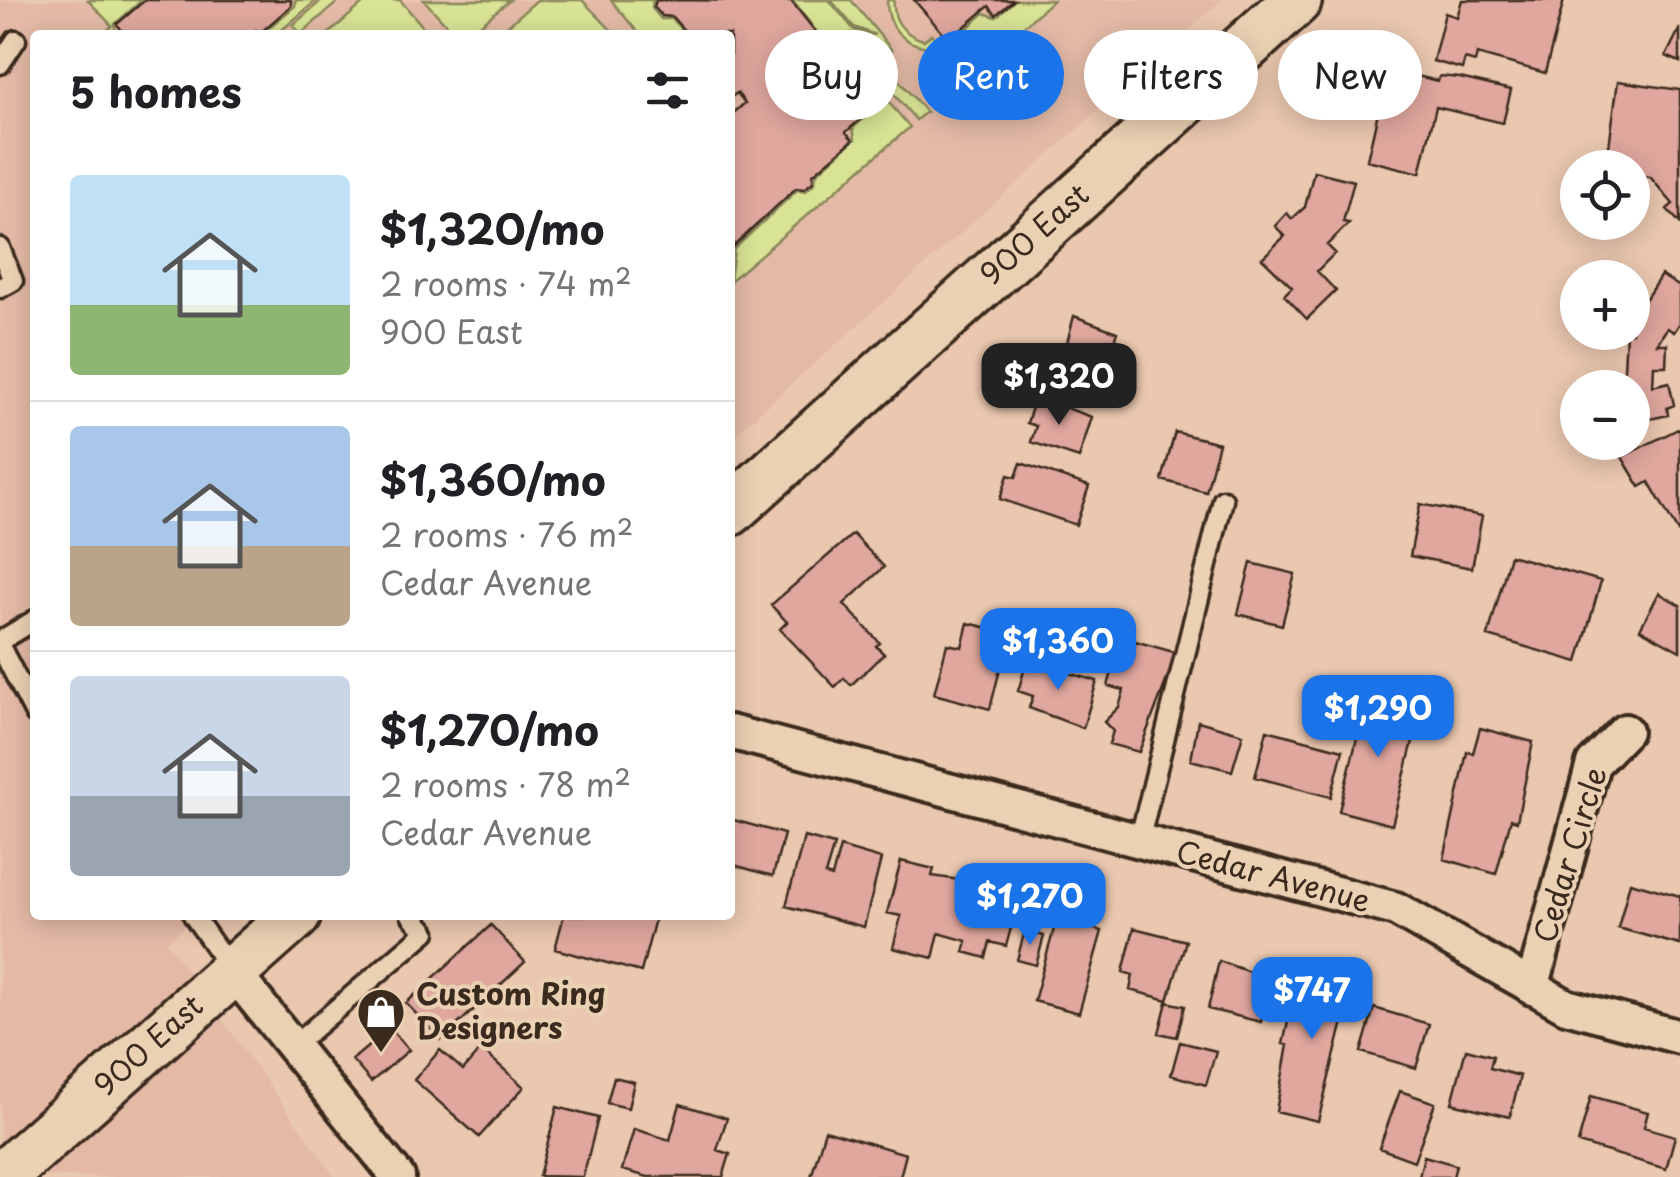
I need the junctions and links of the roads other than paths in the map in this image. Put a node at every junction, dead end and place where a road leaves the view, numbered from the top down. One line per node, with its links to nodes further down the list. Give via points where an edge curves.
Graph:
1 (1297, 0): 7 (main road, 900 East)
2 (16, 40): 3 (lane)
3 (0, 64)
4 (0, 248): 5 (lane, via 13,281)
5 (0, 288)
6 (1223, 500): 13 (lane)
7 (735, 506)
8 (30, 623): 9 (lane)
9 (0, 644): 10 (lane)
10 (30, 704)
11 (1625, 731): 18 (street, Cedar Circle, via 1594,764)
12 (735, 733): 13 (street, Cedar Avenue)
13 (1138, 842): 18 (street, Cedar Avenue, via 1396,909)
14 (197, 920): 17 (lane)
15 (290, 920): 17 (main road, 900 East)
16 (415, 920): 20 (lane, via 426,932)
17 (233, 972): 20 (street); 21 (main road, 900 East)
18 (1532, 988): 19 (street, Cedar Avenue, via 1566,1006)
19 (1680, 1037)
20 (291, 1048): 22 (street)
21 (2, 1177)
22 (398, 1177)

